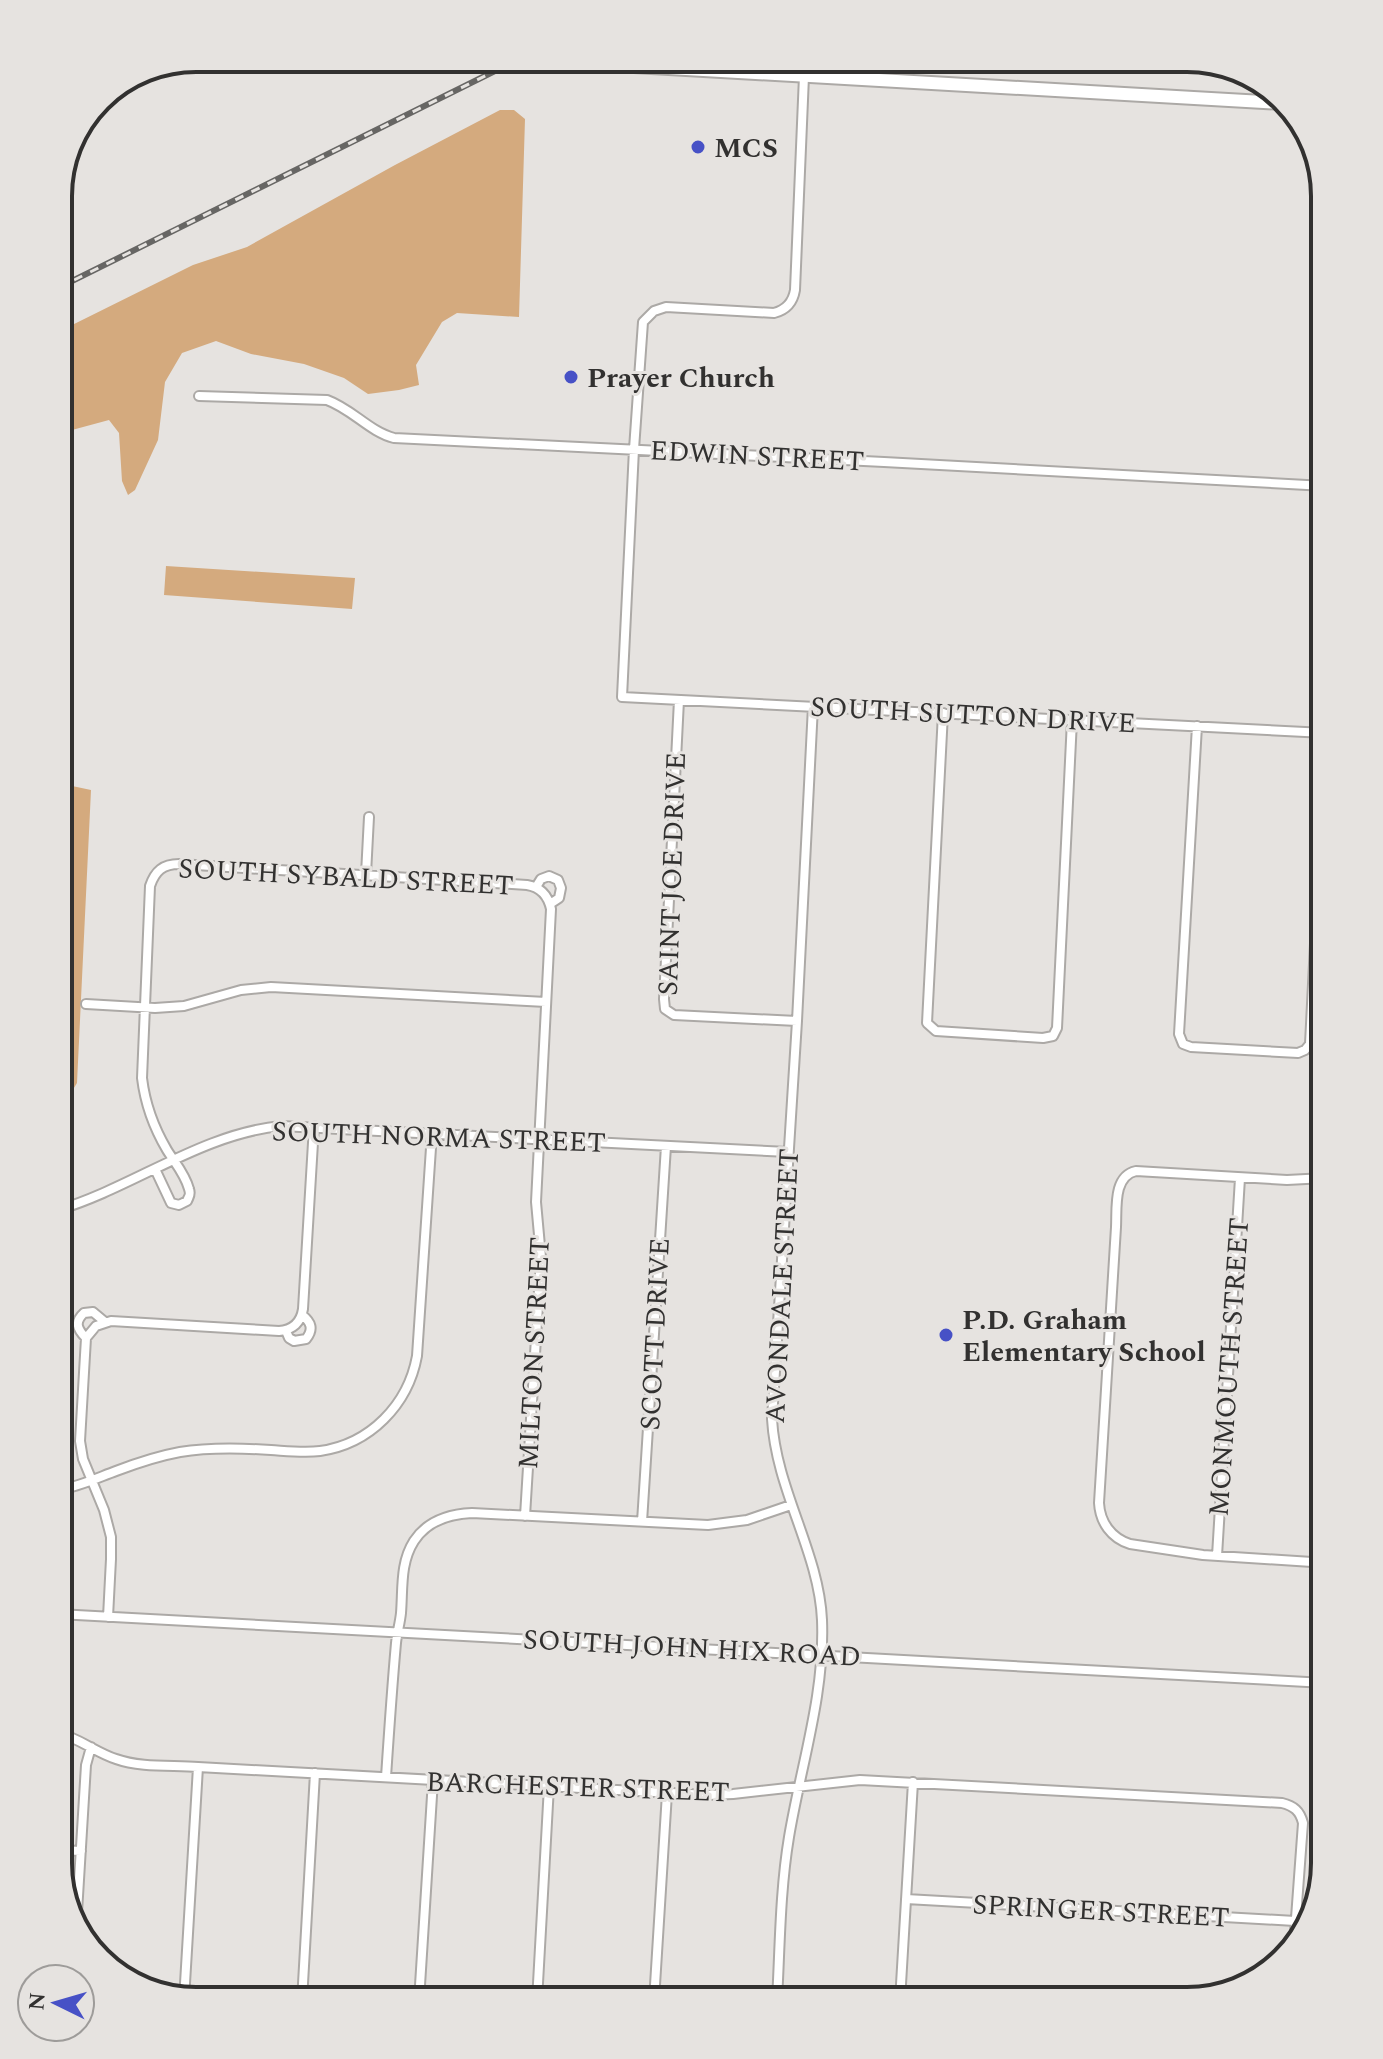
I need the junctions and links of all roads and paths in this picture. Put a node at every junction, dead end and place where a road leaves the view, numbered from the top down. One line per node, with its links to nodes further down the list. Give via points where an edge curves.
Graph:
1 (736, 72): 2 (main road)
2 (804, 76): 3 (main road); 5 (street, via 793,299 774,313 666,307 648,315 641,329)
3 (1268, 102)
4 (199, 396): 5 (street, EDWIN STREET, via 327,400 394,438)
5 (634, 449): 6 (street, EDWIN STREET); 7 (street, SOUTH SUTTON DRIVE, via 622,697)
6 (1311, 485)
7 (679, 700): 8 (street, SOUTH SUTTON DRIVE); 21 (street, SAINT JOE DRIVE, via 665,1009 674,1015)
8 (813, 706): 9 (street, SOUTH SUTTON DRIVE); 21 (street, AVONDALE STREET)
9 (943, 713): 10 (street, SOUTH SUTTON DRIVE); 10 (street, via 927,1023 933,1030 1035,1037 1053,1036 1057,1028)
10 (1072, 720): 11 (street, SOUTH SUTTON DRIVE)
11 (1197, 726): 12 (street, SOUTH SUTTON DRIVE); 22 (street, via 1181,1040 1187,1046 1298,1053)
12 (1311, 732)
13 (369, 817): 14 (street)
14 (366, 874): 16 (street, SOUTH SYBALD STREET); 20 (street, SOUTH SYBALD STREET, via 165,866 150,886)
15 (558, 880): 16 (street, SOUTH SYBALD STREET, via 541,879); 17 (street, MILTON STREET, via 559,898)
16 (540, 890): 17 (street)
17 (550, 904): 18 (street, MILTON STREET)
18 (546, 1002): 20 (street, via 271,987 184,1006); 25 (street, MILTON STREET)
19 (86, 1004): 20 (street)
20 (144, 1007): 28 (street, via 144,1093)
21 (797, 1021): 27 (street, AVONDALE STREET)
22 (1311, 1040)
23 (314, 1126): 24 (street, SOUTH NORMA STREET); 28 (street, SOUTH NORMA STREET, via 239,1133); 33 (street)
24 (432, 1133): 25 (street, SOUTH NORMA STREET); 37 (street, via 417,1356 406,1390 386,1418 361,1437 330,1449 192,1450)
25 (539, 1139): 26 (street, SOUTH NORMA STREET); 40 (street, MILTON STREET, via 536,1202 542,1246)
26 (666, 1146): 27 (street, SOUTH NORMA STREET); 41 (street, SCOTT DRIVE)
27 (788, 1152): 39 (street, AVONDALE STREET, via 772,1419)
28 (174, 1161): 29 (street, SOUTH NORMA STREET); 29 (street, via 189,1189 183,1204 169,1201)
29 (155, 1169): 32 (street, SOUTH NORMA STREET)
30 (1240, 1178): 31 (street); 42 (street, MONMOUTH STREET); 42 (street, via 1136,1171 1125,1176 1119,1189 1099,1503 1106,1526 1123,1542)
31 (1311, 1179)
32 (72, 1205)
33 (302, 1315): 35 (street); 35 (street, via 310,1322 306,1339 294,1341)
34 (105, 1322): 35 (street); 36 (street); 36 (street, via 93,1312 84,1313 77,1325)
35 (286, 1331)
36 (86, 1338): 37 (street, via 80,1441)
37 (91, 1481): 38 (street); 45 (street, via 111,1537)
38 (72, 1486)
39 (791, 1505): 41 (street, via 721,1524); 47 (street, AVONDALE STREET, via 818,1592)
40 (525, 1516): 41 (street); 46 (street, via 460,1513 438,1520 419,1535 403,1566)
41 (642, 1522)
42 (1217, 1556): 43 (street)
43 (1311, 1562)
44 (72, 1615): 45 (street, SOUTH JOHN HIX ROAD)
45 (108, 1617): 46 (street, SOUTH JOHN HIX ROAD)
46 (397, 1631): 47 (street, SOUTH JOHN HIX ROAD); 53 (street)
47 (822, 1655): 48 (street, SOUTH JOHN HIX ROAD); 57 (street, AVONDALE STREET)
48 (1311, 1682)
49 (72, 1737): 50 (street, BARCHESTER STREET)
50 (91, 1747): 51 (street, BARCHESTER STREET, via 130,1763); 60 (street)
51 (198, 1767): 52 (street, BARCHESTER STREET); 64 (street)
52 (315, 1773): 53 (street, BARCHESTER STREET); 65 (street)
53 (386, 1777): 54 (street, BARCHESTER STREET)
54 (433, 1780): 56 (street, BARCHESTER STREET); 66 (street)
55 (913, 1782): 57 (street, BARCHESTER STREET); 61 (street); 63 (street, BARCHESTER STREET, via 1282,1803 1299,1812 1303,1823)
56 (549, 1786): 58 (street, BARCHESTER STREET); 67 (street)
57 (800, 1786): 58 (street, BARCHESTER STREET, via 733,1794); 69 (street, AVONDALE STREET, via 784,1871)
58 (667, 1793): 68 (street)
59 (72, 1851): 60 (street)
60 (81, 1851): 62 (street)
61 (906, 1899): 63 (street, SPRINGER STREET); 70 (street)
62 (78, 1901)
63 (1295, 1921)
64 (185, 1987)
65 (303, 1987)
66 (420, 1987)
67 (538, 1987)
68 (655, 1987)
69 (778, 1987)
70 (901, 1987)

